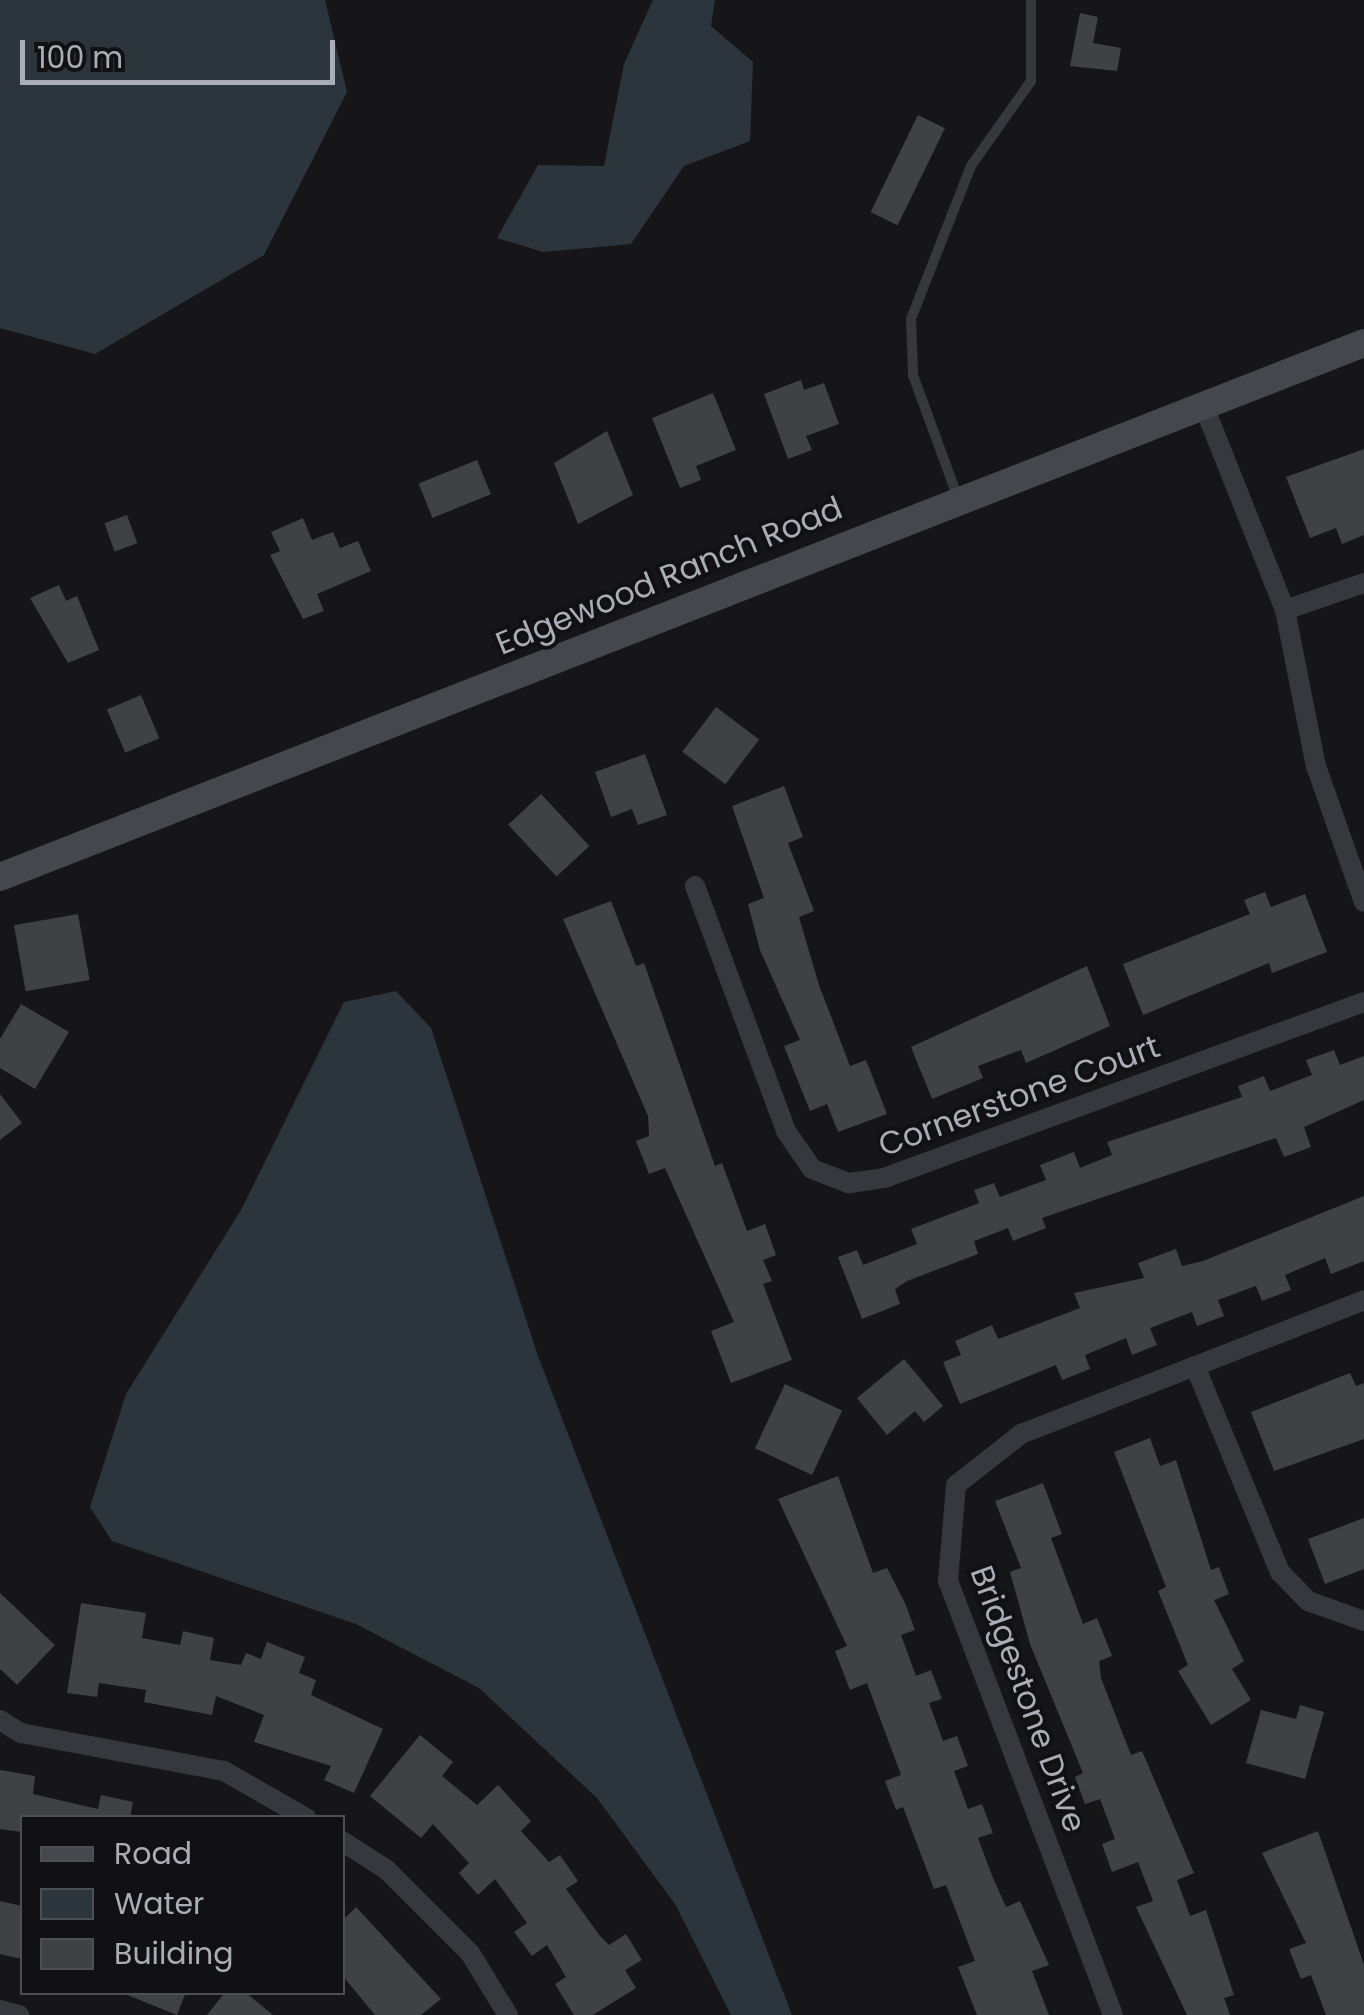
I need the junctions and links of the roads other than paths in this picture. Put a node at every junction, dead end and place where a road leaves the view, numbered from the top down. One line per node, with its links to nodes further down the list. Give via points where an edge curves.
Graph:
1 (1031, 0): 4 (lane, via 1031,81 970,166 911,319 913,375)
2 (1364, 342): 3 (street, Edgewood Ranch Road)
3 (1203, 404): 4 (street, Edgewood Ranch Road); 6 (street)
4 (959, 499): 7 (street, Edgewood Ranch Road)
5 (1364, 584): 6 (street)
6 (1285, 610): 9 (street, via 1316,766)
7 (0, 877)
8 (695, 886): 10 (street, Cornerstone Court, via 786,1131 812,1169 849,1183 884,1178)
9 (1364, 902)
10 (1364, 1002)
11 (1364, 1300): 12 (street, Bridgestone Drive)
12 (1195, 1366): 13 (street, via 1280,1572 1308,1602); 20 (street, Bridgestone Drive, via 986,1453 956,1484 945,1537 948,1581)
13 (1364, 1622)
14 (0, 1720): 15 (street, via 21,1733 224,1771)
15 (301, 1815)
16 (345, 1843): 19 (street, via 387,1870 470,1953)
17 (0, 2010): 18 (street)
18 (20, 2015)
19 (508, 2015)
20 (1113, 2015)

